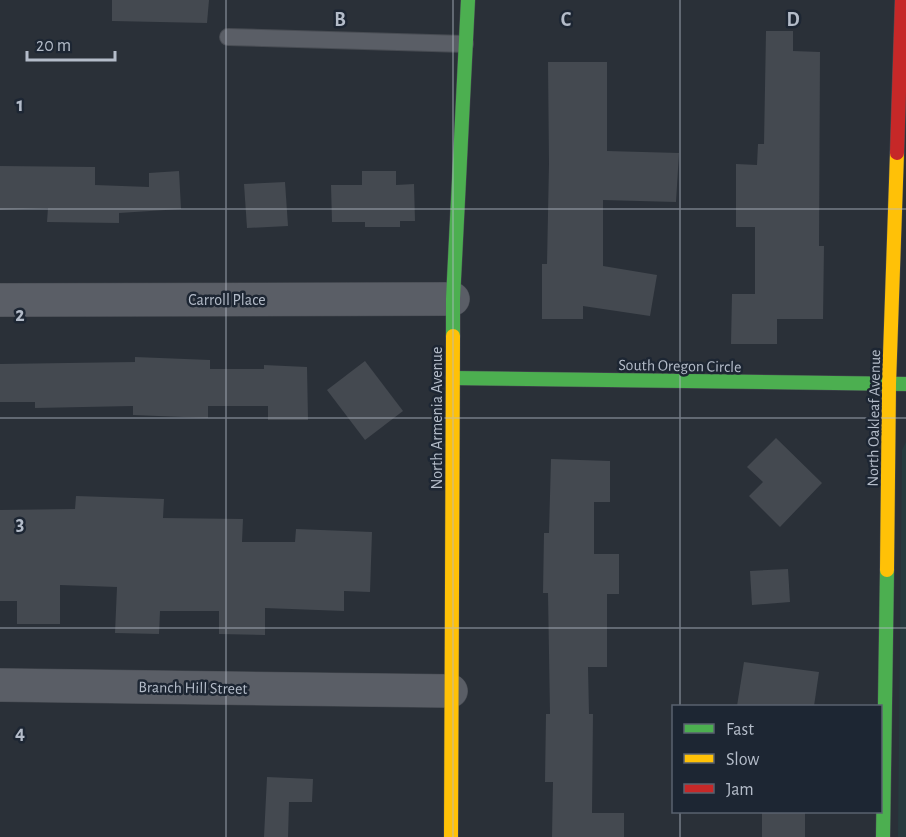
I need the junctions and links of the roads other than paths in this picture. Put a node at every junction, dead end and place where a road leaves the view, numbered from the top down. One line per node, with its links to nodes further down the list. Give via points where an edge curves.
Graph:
1 (468, 0): 4 (street, North Armenia Avenue)
2 (902, 0): 8 (street, North Oakleaf Avenue)
3 (228, 37): 4 (lane)
4 (465, 44): 5 (street, North Armenia Avenue)
5 (453, 299): 6 (street, Carroll Place); 7 (street, North Armenia Avenue)
6 (0, 300)
7 (453, 378): 8 (street, South Oregon Circle); 11 (street, North Armenia Avenue)
8 (889, 384): 9 (street, South Oregon Circle); 13 (street, North Oakleaf Avenue)
9 (906, 384)
10 (0, 685): 11 (street, Branch Hill Street)
11 (452, 691): 12 (street, North Armenia Avenue)
12 (451, 837)
13 (883, 837)

